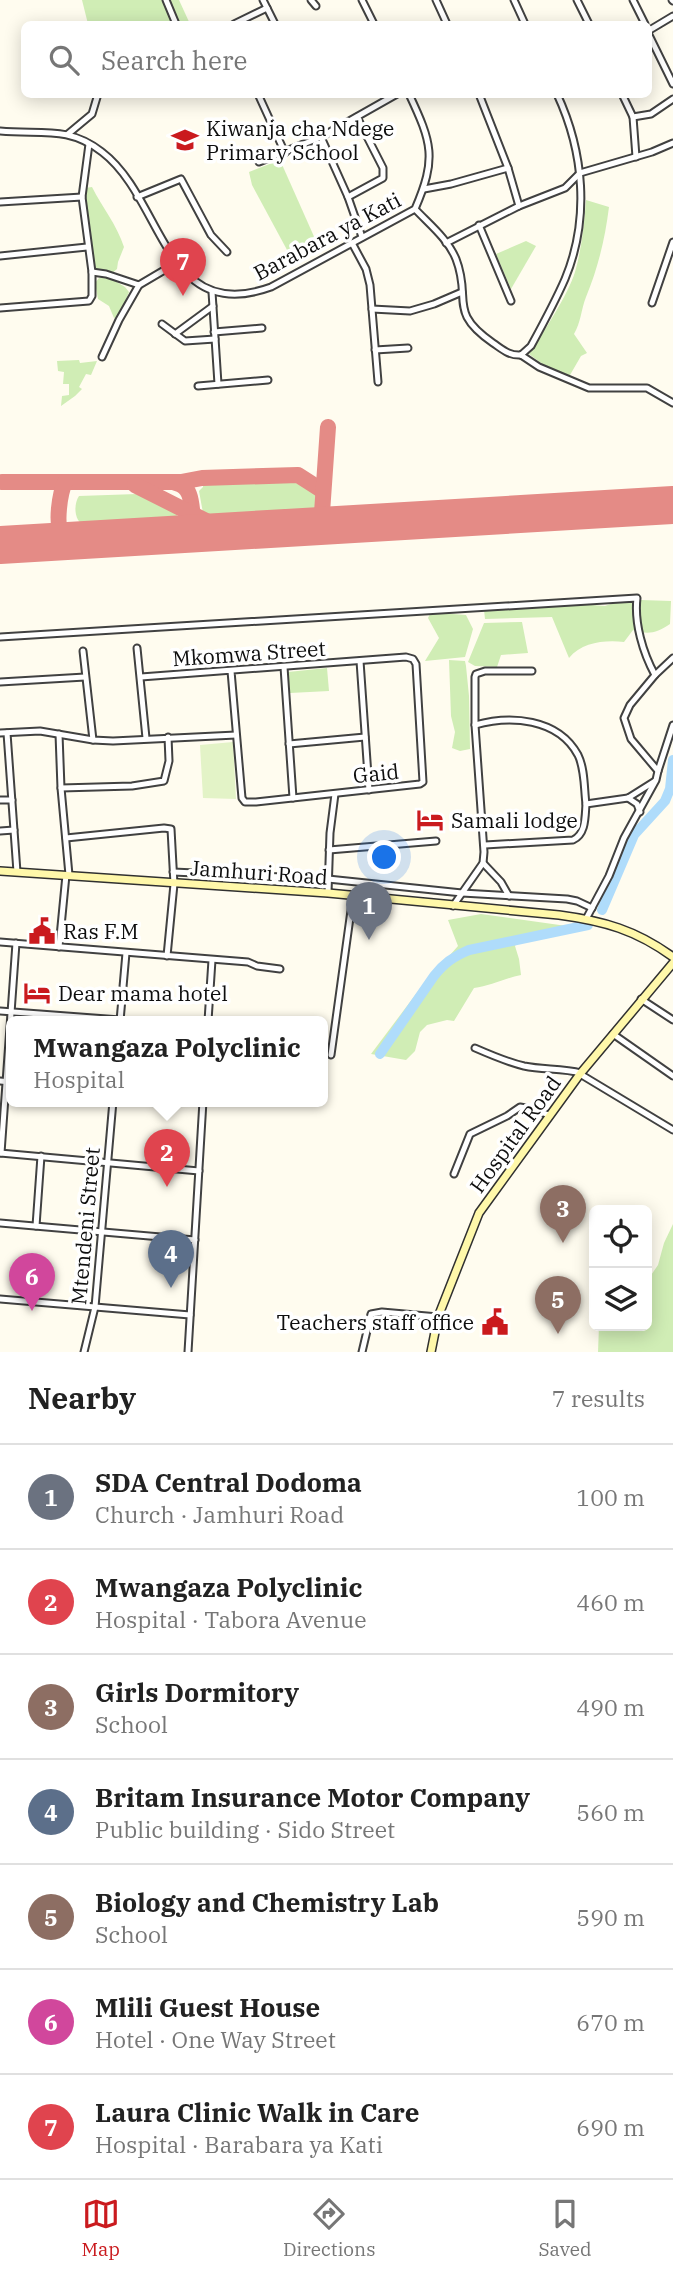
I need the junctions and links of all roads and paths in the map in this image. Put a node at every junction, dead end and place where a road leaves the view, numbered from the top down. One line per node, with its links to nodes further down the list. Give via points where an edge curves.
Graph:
1 (166, 0): 12 (street)
2 (263, 0): 10 (street)
3 (311, 0): 9 (street)
4 (362, 0): 15 (street)
5 (436, 0): 16 (street)
6 (514, 0): 17 (street)
7 (577, 0): 18 (street)
8 (633, 0): 19 (street)
9 (316, 6)
10 (267, 8): 13 (street); 14 (street)
11 (673, 16): 20 (street)
12 (175, 21)
13 (240, 21)
14 (274, 21)
15 (372, 21)
16 (446, 21)
17 (524, 21)
18 (588, 21)
19 (644, 21)
20 (652, 30)
21 (652, 38): 22 (street)
22 (673, 84)
23 (97, 98): 34 (street, via 92,114)
24 (260, 98): 38 (street)
25 (390, 98): 31 (street)
26 (411, 98): 43 (street, Barabara ya Kati, via 430,148)
27 (481, 98): 41 (street)
28 (559, 98): 42 (street, via 569,121)
29 (624, 98): 32 (street)
30 (673, 99): 32 (street, via 651,114)
31 (358, 117): 35 (street); 46 (street, via 384,174 381,181)
32 (634, 117): 39 (street)
33 (0, 131): 34 (street)
34 (68, 134): 37 (street)
35 (321, 137): 38 (street); 46 (street)
36 (673, 142): 39 (street)
37 (89, 144): 44 (street); 45 (street, via 122,172)
38 (285, 153): 40 (street)
39 (636, 157): 42 (street)
40 (259, 162)
41 (508, 168): 43 (street); 48 (street)
42 (580, 173): 48 (street, via 565,188); 74 (street, via 579,220 566,276 531,346)
43 (424, 189): 49 (street, Barabara ya Kati)
44 (82, 197): 47 (street); 55 (street)
45 (137, 197): 56 (street, via 181,179 211,235); 58 (street)
46 (348, 197): 51 (street)
47 (0, 202)
48 (519, 206): 50 (street)
49 (415, 208): 51 (street, Barabara ya Kati); 54 (street)
50 (479, 225): 54 (street); 63 (street)
51 (362, 237): 53 (street, Barabara ya Kati)
52 (673, 242): 64 (street)
53 (352, 243): 61 (street, Barabara ya Kati, via 271,287 231,296); 67 (street, via 366,269)
54 (446, 243): 62 (street, via 456,258)
55 (88, 247): 57 (street); 59 (street)
56 (227, 252)
57 (0, 256)
58 (177, 262): 60 (street); 61 (street)
59 (92, 272): 60 (street); 66 (street, via 89,301)
60 (139, 285): 75 (street)
61 (212, 292): 65 (street)
62 (462, 292): 67 (street, via 410,311); 74 (street, via 469,323 509,354)
63 (511, 301)
64 (652, 303)
65 (213, 306): 70 (street); 71 (street)
66 (0, 308)
67 (372, 309): 73 (street)
68 (162, 324): 70 (street)
69 (262, 328): 71 (street)
70 (175, 334): 71 (street, via 185,341)
71 (214, 335): 78 (street)
72 (408, 348): 73 (street)
73 (375, 350): 77 (street)
74 (521, 355): 80 (street, via 589,388 648,388)
75 (102, 357)
76 (268, 380): 78 (street)
77 (378, 382)
78 (218, 384): 79 (street)
79 (198, 386)
80 (673, 403)
81 (0, 637): 89 (street, via 637,598 640,635)
82 (137, 648): 91 (street)
83 (83, 651): 90 (street)
84 (673, 658): 89 (street)
85 (360, 661): 86 (street, Mkomwa Street); 99 (street); 105 (street, Mkomwa Street, via 413,659)
86 (284, 667): 87 (street, Mkomwa Street); 102 (street)
87 (231, 671): 91 (street, Mkomwa Street); 97 (street)
88 (532, 671): 93 (street, via 476,674)
89 (655, 675): 103 (street, via 624,718 631,739)
90 (85, 677): 92 (street); 101 (street)
91 (141, 677): 100 (street)
92 (0, 682)
93 (475, 725): 113 (street, via 516,719 545,726 559,735 579,756); 119 (street)
94 (673, 725): 103 (street)
95 (3, 733): 96 (street); 112 (street)
96 (59, 734): 101 (street); 106 (street)
97 (236, 735): 98 (street); 109 (street, Gaid, via 245,802)
98 (168, 737): 100 (street); 106 (street, via 164,781)
99 (365, 737): 102 (street); 107 (street)
100 (146, 738): 101 (street)
101 (93, 740)
102 (289, 744): 109 (street)
103 (658, 771): 104 (street)
104 (656, 780): 110 (street); 114 (street)
105 (420, 784): 107 (street, Gaid)
106 (61, 788): 117 (street)
107 (369, 790): 108 (street, Gaid)
108 (335, 794): 109 (street, Gaid); 120 (street)
109 (293, 798)
110 (628, 798): 113 (street); 114 (street)
111 (0, 800): 112 (street)
112 (12, 800): 115 (street)
113 (586, 804): 119 (street, via 578,837)
114 (639, 812): 133 (street)
115 (14, 830): 116 (street); 123 (street)
116 (0, 831)
117 (66, 838): 124 (street, via 171,829); 125 (street)
118 (436, 841): 120 (street)
119 (485, 845): 121 (street)
120 (329, 850): 126 (street)
121 (483, 863): 128 (street); 131 (street)
122 (0, 871): 123 (main road, Jamhuri Road)
123 (16, 872): 125 (main road, Jamhuri Road)
124 (173, 872): 126 (street); 127 (street)
125 (67, 875): 127 (main road, Jamhuri Road); 137 (street)
126 (328, 879): 128 (street); 129 (street)
127 (174, 884): 129 (main road, Jamhuri Road); 139 (street)
128 (462, 893): 131 (street); 132 (street)
129 (328, 894): 130 (main road, Jamhuri Road)
130 (353, 896): 132 (main road, Jamhuri Road); 154 (street)
131 (509, 896): 133 (street, via 577,901)
132 (453, 906): 134 (main road, Jamhuri Road)
133 (592, 908): 134 (street)
134 (586, 919): 140 (main road, Jamhuri Road, via 634,932)
135 (0, 942): 136 (street)
136 (16, 943): 137 (street); 146 (street)
137 (59, 947): 138 (street)
138 (126, 953): 139 (street); 149 (street)
139 (167, 956): 141 (street)
140 (673, 957)
141 (212, 960): 143 (street); 150 (street)
142 (673, 962): 144 (main road, Hospital Road)
143 (280, 969)
144 (641, 999): 151 (street); 152 (main road, Hospital Road)
145 (0, 1011): 146 (street)
146 (11, 1012): 147 (street); 148 (street)
147 (11, 1016)
148 (59, 1016)
149 (120, 1016)
150 (208, 1016)
151 (673, 1020)
152 (612, 1033): 155 (main road, Hospital Road); 156 (street)
153 (475, 1048): 155 (street, via 526,1067)
154 (331, 1055)
155 (581, 1073): 160 (main road, Hospital Road); 161 (street)
156 (673, 1076)
157 (6, 1081): 162 (street)
158 (112, 1107): 164 (street, Mtendeni Street)
159 (203, 1107): 165 (street)
160 (548, 1115): 166 (street, via 520,1107 470,1134); 174 (main road, Hospital Road, via 479,1213)
161 (673, 1130)
162 (0, 1153): 163 (street)
163 (41, 1157): 164 (street); 168 (street)
164 (107, 1163): 165 (street); 169 (street, Mtendeni Street)
165 (199, 1171): 170 (street)
166 (454, 1174)
167 (0, 1223): 168 (street)
168 (36, 1226): 169 (street)
169 (102, 1231): 170 (street); 172 (street, Mtendeni Street)
170 (195, 1240): 173 (street)
171 (0, 1299): 172 (street)
172 (95, 1307): 173 (street); 175 (street, Mtendeni Street)
173 (190, 1315): 176 (street)
174 (438, 1317): 177 (street, via 371,1314); 178 (main road, Hospital Road)
175 (84, 1352)
176 (188, 1352)
177 (362, 1352)
178 (431, 1352)

